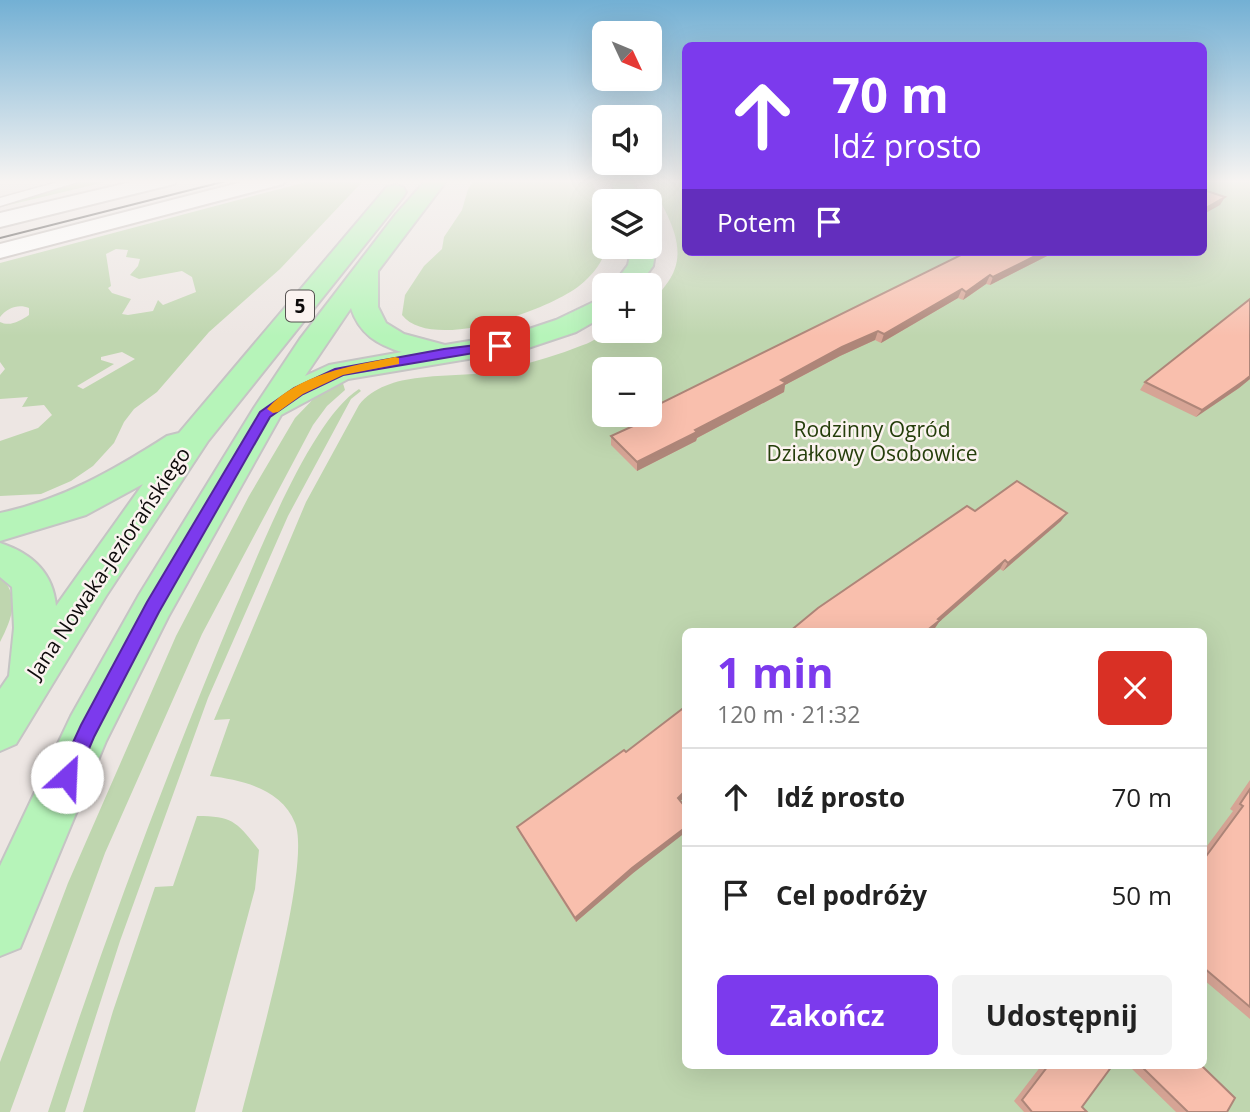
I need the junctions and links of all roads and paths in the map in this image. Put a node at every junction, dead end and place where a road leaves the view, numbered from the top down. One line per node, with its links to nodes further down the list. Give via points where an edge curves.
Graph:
1 (74, 232): 4 (street)
2 (363, 232): 9 (main road, 5)
3 (397, 232): 5 (main road, 5)
4 (0, 251)
5 (366, 272): 7 (main road, via 365,310 372,326 394,340); 8 (main road, 5, via 310,345)
6 (592, 311): 7 (main road, via 566,326 522,341)
7 (444, 352): 8 (main road, via 340,372 299,391)
8 (265, 415): 14 (main road, 5, via 153,607 88,731)
9 (196, 433): 10 (main road, via 68,510); 12 (main road, Jana Nowaka-Jeziorańskiego / 5)
10 (0, 527)
11 (0, 558): 12 (main road, via 31,583 36,617)
12 (29, 681): 13 (main road, Jana Nowaka-Jeziorańskiego / 5)
13 (0, 729)
14 (0, 928)

